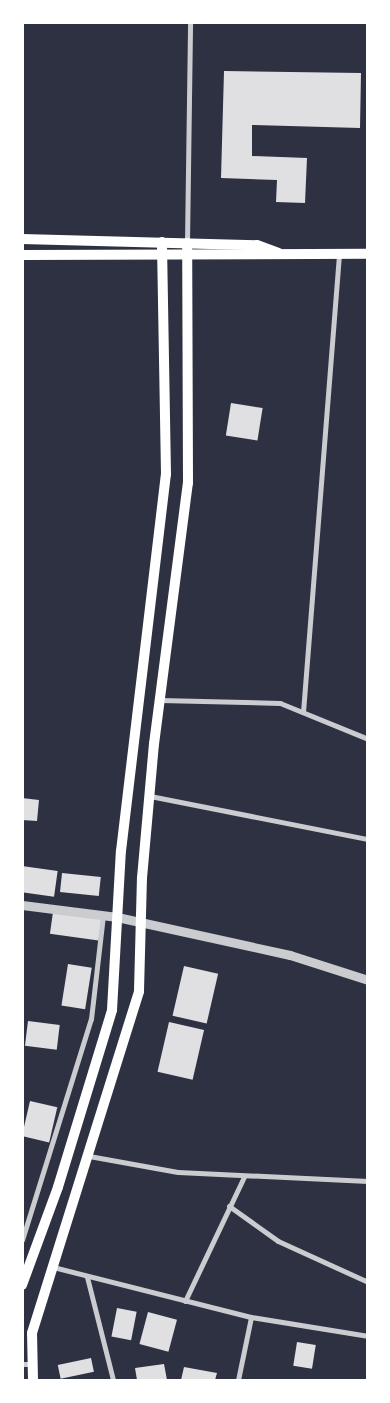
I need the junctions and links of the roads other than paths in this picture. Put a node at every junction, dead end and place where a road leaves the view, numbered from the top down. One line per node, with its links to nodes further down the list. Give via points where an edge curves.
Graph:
1 (190, 22): 4 (street)
2 (22, 239): 3 (main road)
3 (162, 242): 4 (main road); 9 (main road)
4 (187, 243): 5 (main road, via 257,244); 10 (main road)
5 (278, 253): 6 (main road); 10 (main road, via 257,258)
6 (339, 254): 7 (main road); 12 (street)
7 (368, 254)
8 (22, 255): 9 (main road)
9 (162, 258): 10 (main road); 18 (main road, via 165,483)
10 (186, 258): 11 (main road, via 188,483)
11 (159, 700): 12 (street, via 280,703); 14 (main road)
12 (303, 712): 13 (street)
13 (368, 739)
14 (150, 796): 15 (street); 19 (main road)
15 (368, 839)
16 (22, 905): 17 (street)
17 (103, 914): 18 (street); 25 (street, via 91,1019)
18 (117, 917): 19 (street); 29 (main road, via 115,983 106,1035)
19 (143, 923): 20 (street, via 290,955); 21 (main road, via 134,1015)
20 (368, 980)
21 (89, 1156): 22 (street, via 178,1172); 26 (main road)
22 (244, 1177): 23 (street); 24 (street)
23 (368, 1181)
24 (230, 1206): 28 (street, via 278,1242); 30 (street)
25 (22, 1240)
26 (53, 1267): 27 (street); 33 (main road, via 32,1333)
27 (87, 1277): 30 (street); 35 (street)
28 (368, 1282)
29 (22, 1285)
30 (185, 1301): 31 (street)
31 (251, 1317): 32 (street); 36 (street)
32 (368, 1336)
33 (26, 1364): 34 (main road)
34 (33, 1380)
35 (113, 1380)
36 (238, 1380)

